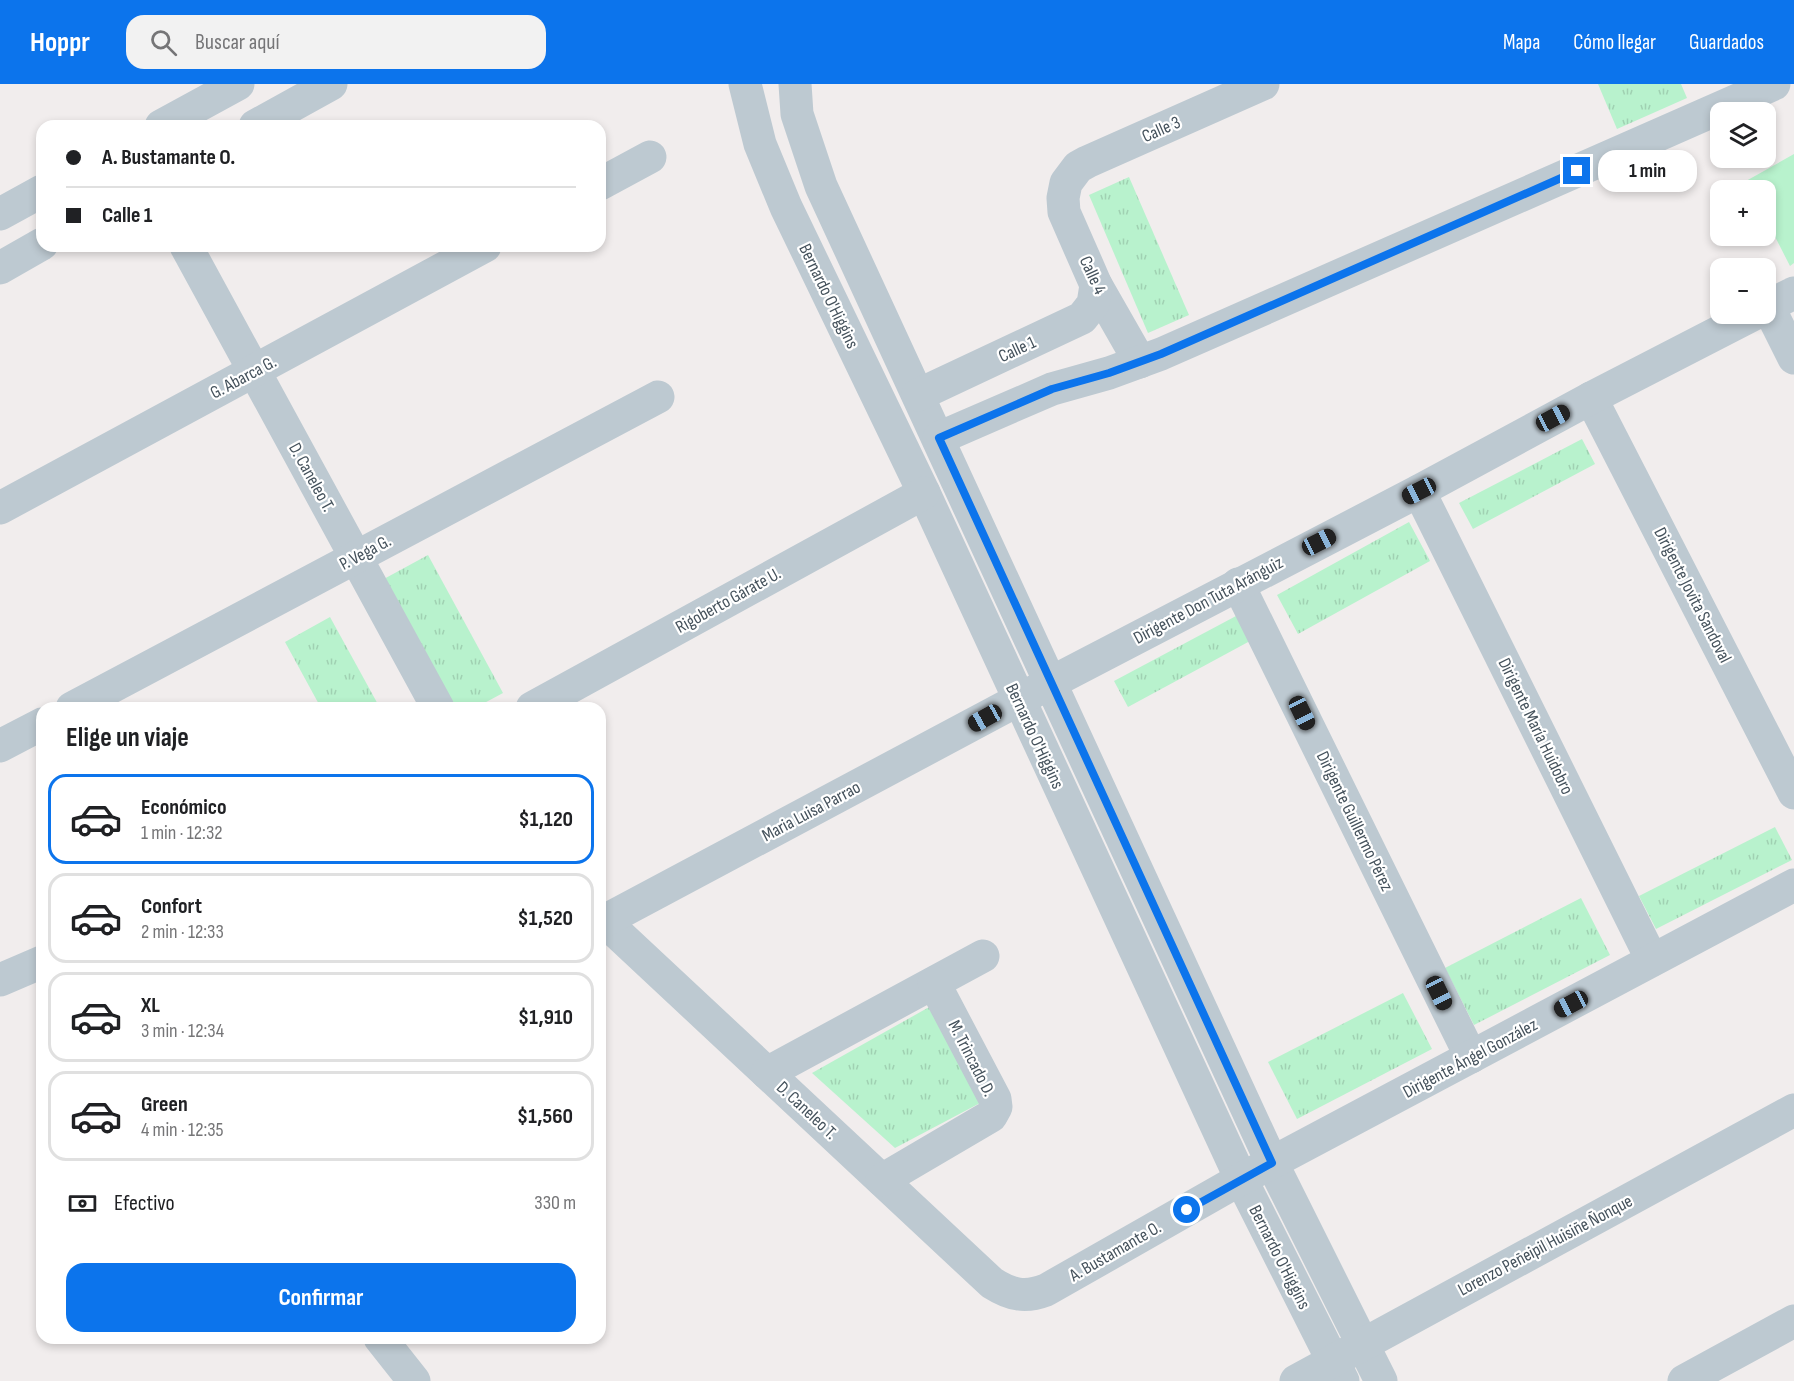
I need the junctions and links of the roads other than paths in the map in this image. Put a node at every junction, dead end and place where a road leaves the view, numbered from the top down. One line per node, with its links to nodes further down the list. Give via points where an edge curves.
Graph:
1 (238, 84): 7 (street)
2 (331, 84): 8 (street)
3 (745, 84): 29 (street, Bernardo O'Higgins, via 760,144 781,196)
4 (795, 84): 24 (street, Bernardo O'Higgins, via 797,114 821,186)
5 (1263, 84): 11 (street, Calle 3, via 1087,162)
6 (1774, 84): 22 (street)
7 (172, 120)
8 (266, 120)
9 (651, 157): 10 (street)
10 (606, 181)
11 (1066, 183): 18 (street, Calle 4, via 1064,212)
12 (36, 194): 13 (street)
13 (0, 214)
14 (36, 247): 17 (street)
15 (189, 252): 23 (street, D. Caneleo T.)
16 (474, 252): 23 (street, G. Abarca G.)
17 (0, 268)
18 (1096, 285): 22 (street, Calle 4); 24 (street, Calle 1, via 1093,304 1082,318)
19 (1776, 318): 21 (street)
20 (1735, 324): 26 (street, Dirigente Don Tuta Aránguiz)
21 (1794, 358)
22 (1140, 362): 27 (street, via 1052,389)
23 (254, 370): 30 (street, G. Abarca G.); 31 (street, D. Caneleo T.)
24 (918, 395): 27 (street, Bernardo O'Higgins)
25 (658, 397): 31 (street, P. Vega G.)
26 (1591, 398): 28 (street, Dirigente Don Tuta Aránguiz); 40 (street, Dirigente Jovita Sandoval)
27 (939, 438): 33 (street, Bernardo O'Higgins)
28 (1419, 491): 32 (street, Dirigente Don Tuta Aránguiz); 45 (street, Dirigente María Huidobro)
29 (924, 493): 34 (street, Bernardo O'Higgins); 37 (street, Rigoberto Gárate U.)
30 (0, 508)
31 (355, 557): 35 (street, P. Vega G.); 36 (street, D. Caneleo T.)
32 (1239, 584): 33 (street, Dirigente Don Tuta Aránguiz); 49 (street, Dirigente Guillermo Pérez)
33 (1052, 682): 34 (street, Dirigente Don Tuta Aránguiz); 52 (street, Bernardo O'Higgins)
34 (1018, 700): 42 (street, Maria Luisa Parrao); 53 (street, Bernardo O'Higgins)
35 (83, 702)
36 (435, 702)
37 (543, 702)
38 (36, 727): 39 (street)
39 (0, 746)
40 (1794, 793)
41 (1794, 885): 45 (street, Dirigente Ángel González)
42 (606, 917)
43 (606, 923): 50 (street, D. Caneleo T.)
44 (984, 956): 48 (street)
45 (1652, 960): 49 (street, Dirigente Ángel González)
46 (36, 965): 47 (street)
47 (0, 980)
48 (934, 983): 50 (street); 54 (street, M. Trincado D., via 996,1107 991,1116)
49 (1471, 1057): 52 (street, Dirigente Ángel González)
50 (767, 1073): 54 (street, D. Caneleo T.)
51 (1794, 1110): 58 (street, Lorenzo Peñeipil Huisiñe Ñonque)
52 (1272, 1163): 53 (street, Dirigente Ángel González); 58 (street, Bernardo O'Higgins)
53 (1241, 1179): 55 (street, A. Bustamante O., via 1046,1290); 59 (street, Bernardo O'Higgins)
54 (882, 1180): 55 (street, D. Caneleo T., via 992,1283)
55 (1018, 1295)
56 (1794, 1321): 63 (street)
57 (385, 1344): 60 (street)
58 (1362, 1344): 59 (street, Lorenzo Peñeipil Huisiñe Ñonque); 62 (street, Bernardo O'Higgins)
59 (1338, 1371): 61 (street, Lorenzo Peñeipil Huisiñe Ñonque)
60 (414, 1381)
61 (1296, 1381)
62 (1382, 1381)
63 (1684, 1381)

